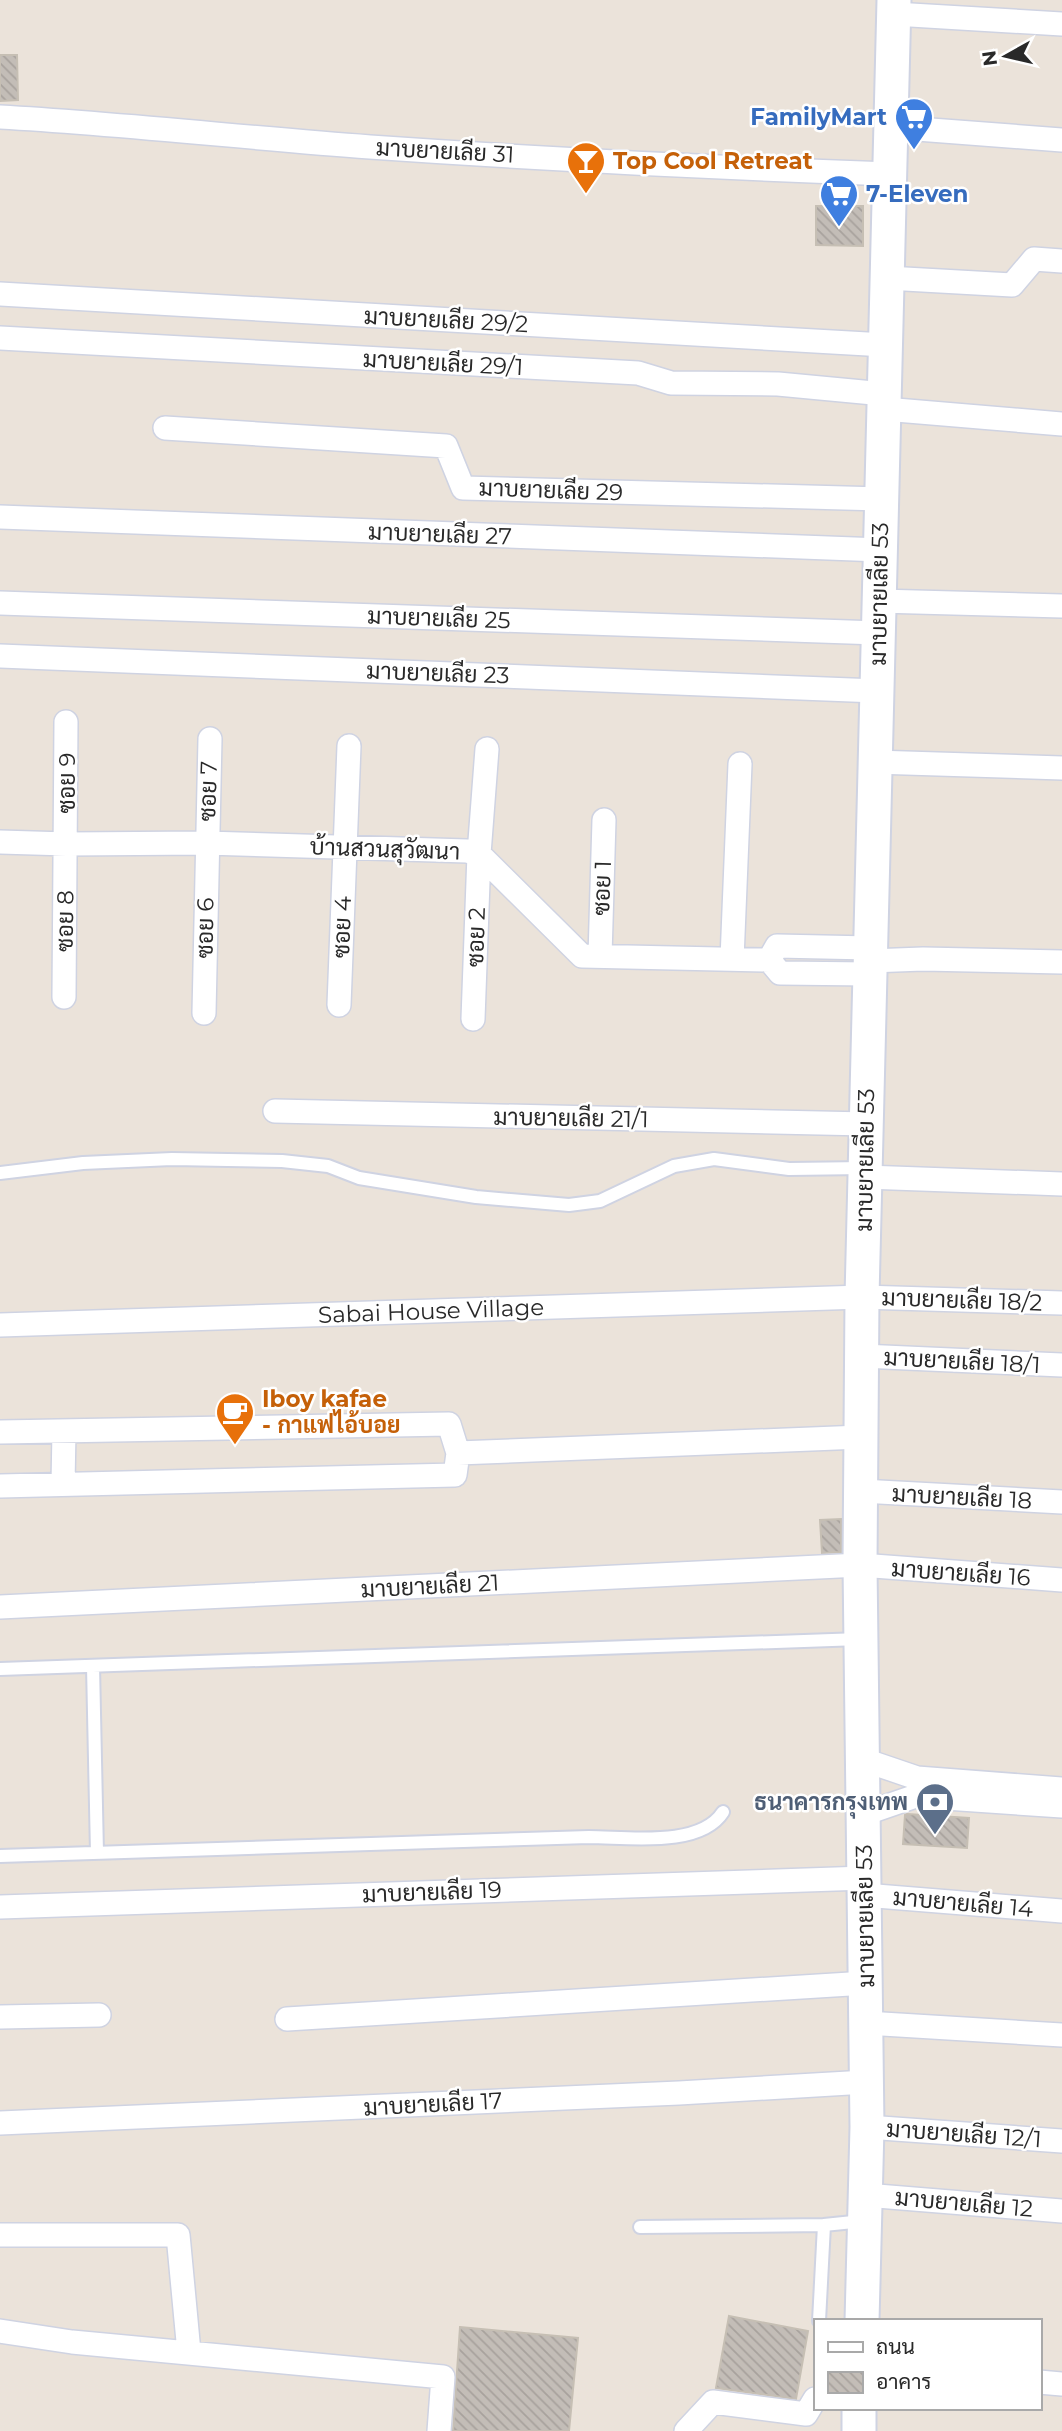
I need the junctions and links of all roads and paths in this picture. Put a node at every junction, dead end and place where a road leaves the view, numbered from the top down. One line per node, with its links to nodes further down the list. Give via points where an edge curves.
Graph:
1 (894, 7): 2 (street); 4 (street, มาบยายเลีย 53)
2 (1062, 24)
3 (0, 117): 6 (street, มาบยายเลีย 31, via 370,147)
4 (891, 127): 5 (street); 6 (street, มาบยายเลีย 53)
5 (1062, 141)
6 (890, 174): 8 (street, มาบยายเลีย 53)
7 (1062, 261): 8 (street, via 1034,259 1012,285)
8 (887, 278): 11 (street, มาบยายเลีย 53)
9 (3, 294): 11 (street, มาบยายเลีย 29/2)
10 (0, 338): 12 (street, มาบยายเลีย 29/1, via 638,373 671,383 778,384)
11 (886, 345): 12 (street, มาบยายเลีย 53)
12 (884, 402): 13 (street, มาบยายเลีย 29/1); 15 (street, มาบยายเลีย 53)
13 (1062, 424)
14 (165, 428): 15 (street, มาบยายเลีย 29, via 446,446 463,488)
15 (882, 499): 17 (street, มาบยายเลีย 53)
16 (0, 517): 17 (street, มาบยายเลีย 27)
17 (881, 550): 20 (street, มาบยายเลีย 53)
18 (0, 603): 20 (street, มาบยายเลีย 25)
19 (1062, 606): 20 (street, มาบยายเลีย 25)
20 (879, 617): 22 (street, มาบยายเลีย 53)
21 (0, 656): 22 (street, มาบยายเลีย 23)
22 (877, 691): 27 (street, มาบยายเลีย 53)
23 (66, 722): 33 (street, ซอย 9)
24 (211, 740): 32 (street, ซอย 7)
25 (349, 746): 34 (street, ซอย 4)
26 (487, 749): 35 (street, ซอย 2)
27 (874, 762): 29 (street); 38 (street, มาบยายเลีย 53)
28 (740, 764): 37 (street)
29 (1062, 768)
30 (604, 820): 36 (street, ซอย 1)
31 (0, 842): 33 (street, บ้านสวนสุวัฒนา)
32 (206, 843): 33 (street, บ้านสวนสุวัฒนา); 34 (street, บ้านสวนสุวัฒนา); 42 (street, ซอย 6)
33 (67, 844): 40 (street, ซอย 8)
34 (345, 849): 35 (street, บ้านสวนสุวัฒนา); 41 (street, ซอย 4)
35 (479, 854): 36 (street, บ้านสวนสุวัฒนา, via 582,956); 43 (street, ซอย 2)
36 (600, 956): 37 (street, บ้านสวนสุวัฒนา)
37 (732, 959): 38 (street, บ้านสวนสุวัฒนา, via 769,960 777,946)
38 (870, 961): 39 (street); 45 (street, มาบยายเลีย 53)
39 (1062, 962)
40 (64, 997)
41 (339, 1005)
42 (204, 1013)
43 (473, 1019)
44 (275, 1111): 45 (street, มาบยายเลีย 21/1)
45 (867, 1124): 46 (street, มาบยายเลีย 53)
46 (865, 1172): 47 (lane, via 789,1169 714,1159 674,1166 600,1201 569,1205 476,1197 282,1161 83,1163); 48 (street); 49 (street, มาบยายเลีย 53)
47 (0, 1173)
48 (1062, 1184)
49 (862, 1297): 50 (street, มาบยายเลีย 18/2); 51 (street, Sabai House Village); 52 (street, มาบยายเลีย 53)
50 (1062, 1303)
51 (0, 1325)
52 (862, 1356): 53 (street, มาบยายเลีย 18/1); 56 (street, มาบยายเลีย 53)
53 (1062, 1365)
54 (64, 1431): 55 (street); 57 (street, via 449,1424); 58 (street)
55 (0, 1432)
56 (861, 1437): 57 (street); 60 (street, มาบยายเลีย 53)
57 (458, 1453): 58 (street, via 454,1475)
58 (63, 1485): 59 (street)
59 (0, 1486)
60 (861, 1491): 61 (street, มาบยายเลีย 18); 62 (street, มาบยายเลีย 53)
61 (1062, 1502)
62 (860, 1565): 63 (street, มาบยายเลีย 16); 64 (street, มาบยายเลีย 21); 65 (street, มาบยายเลีย 53)
63 (1062, 1580)
64 (0, 1607)
65 (861, 1639): 66 (lane); 68 (street, มาบยายเลีย 53)
66 (93, 1666): 67 (lane); 73 (lane)
67 (0, 1669)
68 (864, 1760): 69 (street, via 917,1778); 72 (street, มาบยายเลีย 53)
69 (1062, 1789)
70 (1062, 1806): 72 (street, via 916,1796)
71 (723, 1812): 73 (lane, via 709,1827 676,1837)
72 (864, 1814): 75 (street, มาบยายเลีย 53)
73 (97, 1853): 74 (lane)
74 (0, 1856)
75 (865, 1887): 76 (street, มาบยายเลีย 19); 77 (street, มาบยายเลีย 14); 78 (street, มาบยายเลีย 53)
76 (0, 1907)
77 (1062, 1911)
78 (866, 1983): 81 (street); 82 (street, มาบยายเลีย 53)
79 (99, 2015): 80 (street)
80 (0, 2017)
81 (287, 2020)
82 (866, 2023): 83 (street); 84 (street, มาบยายเลีย 53)
83 (1062, 2035)
84 (866, 2082): 85 (street, มาบยายเลีย 17); 86 (street, มาบยายเลีย 53)
85 (0, 2123)
86 (867, 2127): 87 (street, มาบยายเลีย 12/1); 88 (street, มาบยายเลีย 53)
87 (1062, 2141)
88 (864, 2208): 89 (street, มาบยายเลีย 12); 90 (lane); 94 (street, มาบยายเลีย 53)
89 (1062, 2211)
90 (824, 2225): 91 (lane); 93 (lane)
91 (640, 2227)
92 (0, 2235): 96 (street, via 178,2235)
93 (819, 2319)
94 (862, 2319)
95 (0, 2331): 96 (street)
96 (189, 2352): 101 (street, via 443,2377)
97 (1041, 2382): 98 (street)
98 (1062, 2384)
99 (814, 2401): 102 (street, via 806,2414 713,2402)
100 (859, 2410): 103 (street)
101 (439, 2431)
102 (686, 2431)
103 (859, 2431)

